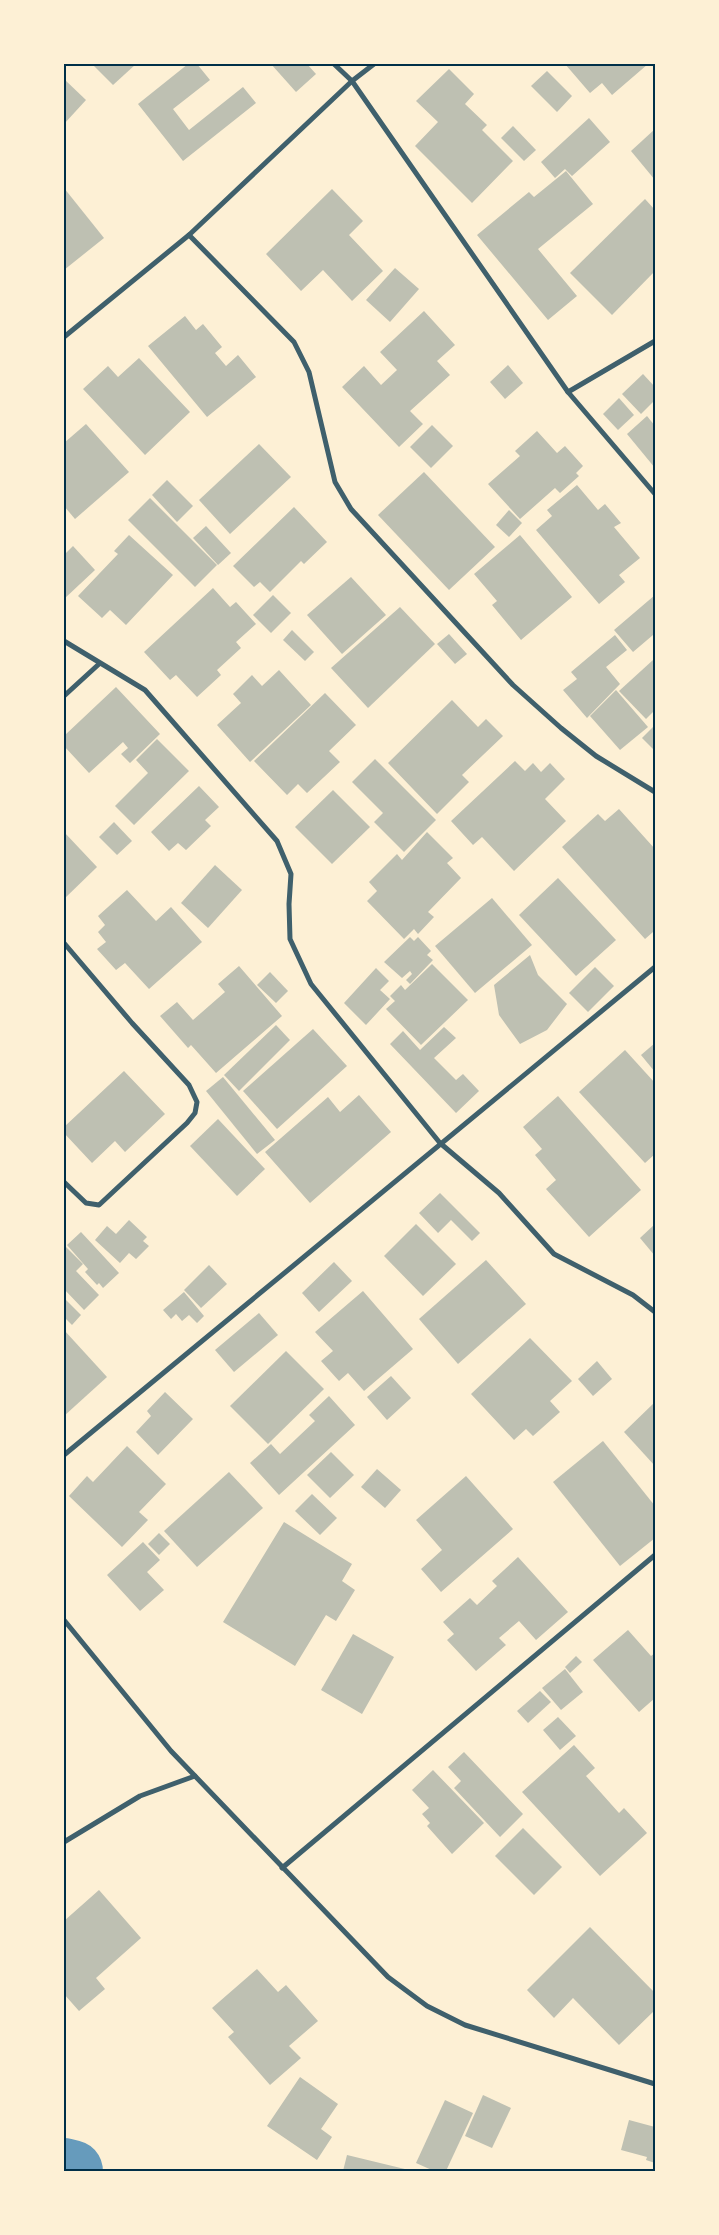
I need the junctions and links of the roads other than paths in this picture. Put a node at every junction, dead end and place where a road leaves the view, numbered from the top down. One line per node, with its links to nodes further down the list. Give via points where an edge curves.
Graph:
1 (334, 64): 3 (street)
2 (374, 64): 3 (street)
3 (352, 81): 4 (street); 7 (street)
4 (189, 235): 5 (street); 12 (street, via 294,342 310,372 335,482 351,509 513,685 596,756)
5 (64, 337)
6 (655, 341): 7 (street)
7 (568, 392): 8 (street)
8 (655, 494)
9 (64, 641): 10 (street)
10 (99, 664): 11 (street); 15 (street, via 145,690 277,841 291,874 290,940 311,984)
11 (64, 696)
12 (655, 792)
13 (64, 943): 16 (street, via 189,1085 198,1102 187,1123 98,1204 86,1203)
14 (655, 967): 15 (street)
15 (440, 1143): 17 (street, via 499,1194 554,1254 633,1295); 18 (street)
16 (64, 1182)
17 (655, 1312)
18 (64, 1454)
19 (655, 1555): 23 (street)
20 (64, 1620): 21 (street)
21 (194, 1776): 22 (street, via 140,1796); 23 (street)
22 (64, 1842)
23 (282, 1868): 24 (street, via 388,1977 427,2006 465,2025)
24 (655, 2084)

